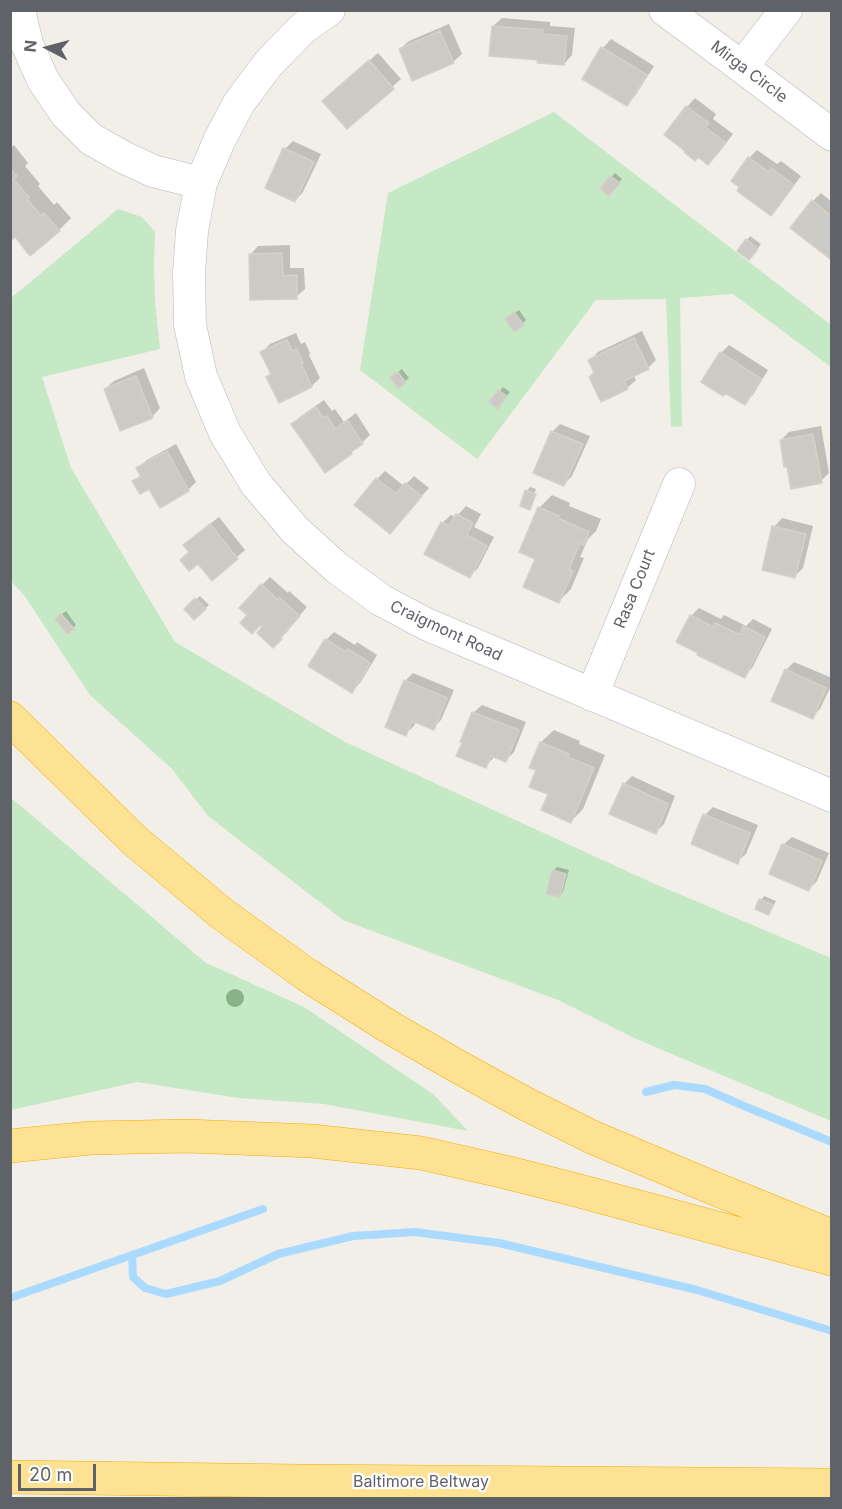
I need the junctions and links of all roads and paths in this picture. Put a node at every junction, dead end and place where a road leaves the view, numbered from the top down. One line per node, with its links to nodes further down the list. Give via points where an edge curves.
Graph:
1 (19, 10): 7 (street, via 27,44 43,80 66,114 91,139 153,171)
2 (329, 10): 7 (street, Craigmont Road, via 303,28 268,64 239,103)
3 (664, 10): 5 (street, Mirga Circle)
4 (786, 10): 5 (street)
5 (742, 67): 6 (street, Mirga Circle)
6 (831, 135)
7 (201, 183): 9 (street, Craigmont Road, via 191,242 190,325 201,376 225,433 256,484 295,530 381,600 426,624)
8 (679, 484): 9 (street, Rasa Court)
9 (592, 695): 11 (street, Craigmont Road)
10 (10, 718): 13 (highway, via 134,840 221,912 307,975 391,1028 583,1132)
11 (831, 796)
12 (10, 1146): 14 (highway, via 91,1138 187,1136 312,1141 421,1153)
13 (831, 1236)
14 (831, 1259)
15 (10, 1477): 16 (highway, Baltimore Beltway)
16 (831, 1485)

